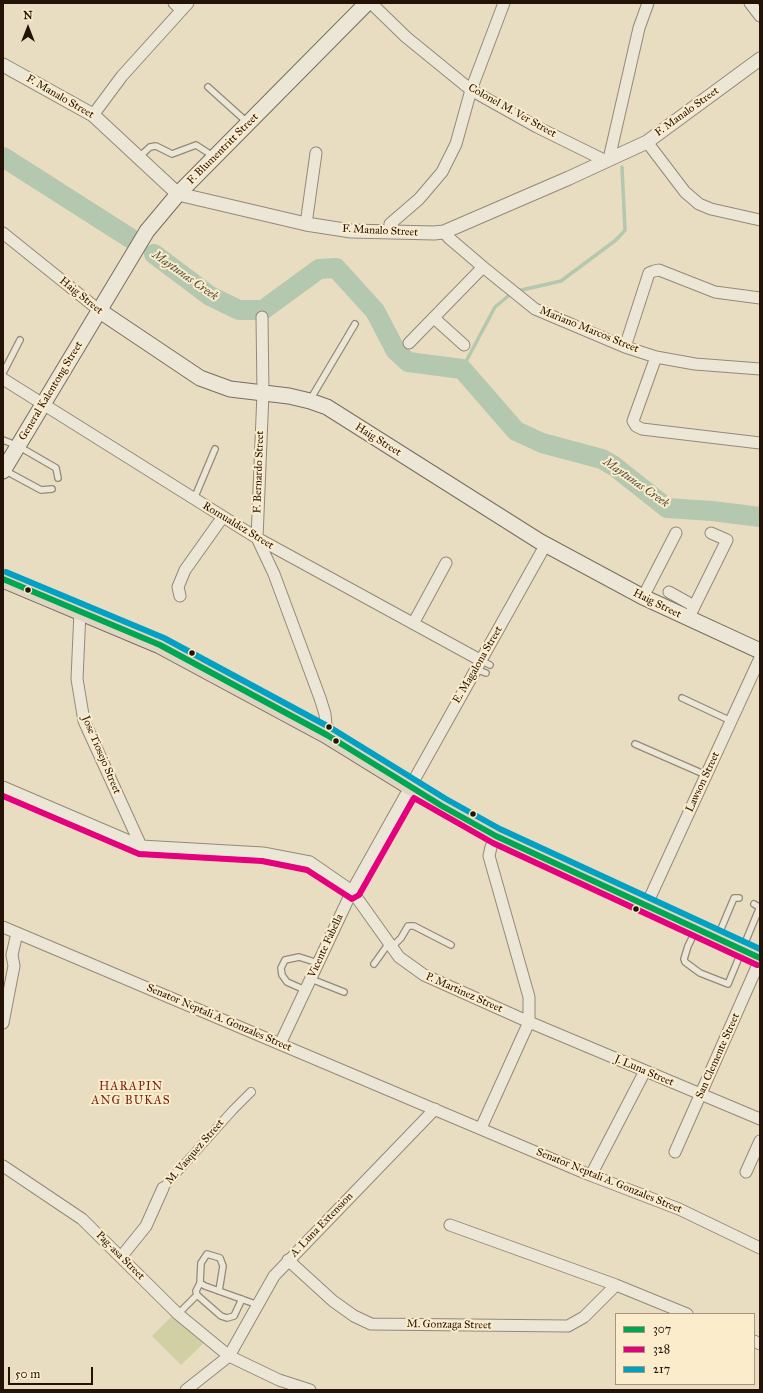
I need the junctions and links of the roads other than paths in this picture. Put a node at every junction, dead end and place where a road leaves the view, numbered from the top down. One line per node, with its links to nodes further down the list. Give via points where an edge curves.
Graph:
1 (367, 3): 13 (main road, F. Blumentritt Street)
2 (371, 3): 11 (street, Colonel M. Ver Street, via 406,37)
3 (504, 3): 11 (street)
4 (648, 3): 18 (street, via 639,28)
5 (750, 3): 7 (street)
6 (181, 5): 12 (street)
7 (760, 16)
8 (760, 59): 14 (street, F. Manalo Street)
9 (3, 64): 12 (street, F. Manalo Street)
10 (208, 87): 13 (lane)
11 (471, 90): 18 (street, Colonel M. Ver Street, via 537,127); 22 (street, via 456,144 442,172 419,198 390,224)
12 (93, 115): 17 (street, F. Manalo Street)
13 (248, 124): 16 (main road, F. Blumentritt Street)
14 (646, 142): 18 (street, F. Manalo Street); 20 (street, via 685,192 699,204)
15 (316, 153): 21 (street)
16 (215, 157): 17 (lane, via 196,145 172,154 156,146 150,147); 19 (main road, F. Blumentritt Street)
17 (139, 158): 19 (street, F. Manalo Street)
18 (607, 160): 23 (street, F. Manalo Street)
19 (178, 194): 21 (street, F. Manalo Street); 27 (main road, F. Blumentritt Street, via 147,231)
20 (760, 220)
21 (306, 224): 22 (street, F. Manalo Street)
22 (389, 232): 23 (street, F. Manalo Street)
23 (444, 232): 25 (street, Mariano Marcos Street)
24 (3, 233): 27 (street, Haig Street)
25 (483, 267): 29 (street); 34 (street, Mariano Marcos Street, via 535,309)
26 (760, 298): 34 (street, via 715,292 659,270 654,271 649,273)
27 (100, 312): 39 (main road, Haig Street, via 200,378 230,389); 41 (main road, General Kalentong Street)
28 (262, 317): 39 (street, F. Bernardo Street)
29 (434, 318): 32 (street); 33 (street)
30 (355, 324): 40 (lane)
31 (20, 340): 37 (lane)
32 (409, 343)
33 (464, 345)
34 (625, 346): 35 (street, Mariano Marcos Street)
35 (656, 356): 36 (street, Mariano Marcos Street, via 695,364); 43 (street, via 634,421 636,426 642,429)
36 (760, 368)
37 (3, 373)
38 (3, 379): 41 (street, Romualdez Street)
39 (263, 393): 40 (main road, Haig Street); 53 (street, F. Bernardo Street)
40 (310, 401): 54 (main road, Haig Street, via 327,407)
41 (43, 404): 44 (main road, General Kalentong Street); 49 (street, Romualdez Street)
42 (3, 440): 44 (lane)
43 (760, 443)
44 (18, 446): 46 (main road, General Kalentong Street); 47 (lane, via 56,468)
45 (215, 449): 49 (lane)
46 (3, 471): 48 (lane, via 41,490)
47 (58, 478)
48 (52, 489)
49 (194, 499): 50 (street, Romualdez Street)
50 (222, 518): 53 (street, Romualdez Street); 58 (street, via 185,570 178,587)
51 (676, 533): 59 (street)
52 (711, 533): 61 (street, via 727,540)
53 (257, 538): 62 (street, Romualdez Street); 69 (street, F. Bernardo Street, via 274,574 320,698)
54 (546, 544): 59 (main road, Haig Street); 65 (street, E. Magalona Street)
55 (446, 563): 62 (street)
56 (3, 579): 60 (main road)
57 (668, 592): 61 (street)
58 (180, 596)
59 (643, 597): 61 (main road, Haig Street)
60 (80, 611): 69 (main road, via 160,645); 75 (street, Jose Tiosejo Street, via 77,679 84,720)
61 (691, 612): 63 (main road, Haig Street)
62 (414, 622): 65 (street, Romualdez Street)
63 (760, 651)
64 (760, 658): 68 (street, Lawson Street)
65 (482, 665): 66 (lane); 73 (street, E. Magalona Street)
66 (486, 673)
67 (682, 698): 68 (lane)
68 (730, 721): 71 (street, Lawson Street)
69 (327, 735): 73 (main road)
70 (635, 744): 71 (lane)
71 (706, 775): 79 (street, Lawson Street)
72 (3, 787): 75 (street, P. Martinez Street)
73 (411, 787): 74 (main road); 76 (street, Vicente Fabella)
74 (496, 836): 79 (main road); 93 (street, via 489,856 529,997)
75 (141, 846): 76 (street, P. Martinez Street, via 263,853 310,862)
76 (352, 891): 84 (street, P. Martinez Street); 88 (street, Vicente Fabella)
77 (739, 898): 83 (lane, via 734,898)
78 (754, 904): 86 (lane, via 759,909)
79 (646, 906): 81 (main road)
80 (3, 927): 82 (street, Senator Neptali A. Gonzales Street)
81 (696, 929): 83 (main road); 86 (lane, via 684,959 700,973 728,984)
82 (17, 933): 94 (street, via 12,955 14,966); 95 (street, Senator Neptali A. Gonzales Street)
83 (717, 938): 86 (main road)
84 (390, 945): 85 (lane, via 401,938 408,926 414,926); 89 (lane); 93 (street, P. Martinez Street, via 399,957 424,975)
85 (451, 945)
86 (743, 950): 87 (main road)
87 (760, 959): 98 (street, San Clemente Street)
88 (318, 963): 90 (street, Vicente Fabella); 91 (lane, via 299,957 285,960 281,968 286,982)
89 (374, 964)
90 (311, 979): 91 (street, Vicente Fabella); 92 (lane)
91 (305, 990): 95 (street, Vicente Fabella)
92 (344, 992)
93 (529, 1022): 96 (street, J. Luna Street); 101 (street)
94 (3, 1023)
95 (280, 1044): 99 (street, Senator Neptali A. Gonzales Street)
96 (645, 1071): 98 (street, J. Luna Street); 106 (street)
97 (252, 1092): 107 (street, M. Vasquez Street)
98 (701, 1094): 100 (street, J. Luna Street); 103 (street, San Clemente Street)
99 (435, 1109): 101 (street, Senator Neptali A. Gonzales Street); 111 (street, A. Luna Extension)
100 (760, 1119)
101 (480, 1128): 106 (street, Senator Neptali A. Gonzales Street)
102 (760, 1141): 105 (street)
103 (676, 1152)
104 (3, 1166): 110 (street, Pag-asa Street, via 82,1219)
105 (746, 1172)
106 (591, 1175): 109 (street, Senator Neptali A. Gonzales Street, via 679,1209)
107 (163, 1188): 110 (street, M. Vasquez Street, via 146,1226)
108 (450, 1225): 113 (street)
109 (760, 1248)
110 (121, 1257): 119 (street, Pag-asa Street)
111 (288, 1260): 113 (street, M. Gonzaga Street, via 332,1301 371,1324 568,1326 584,1318); 117 (street, A. Luna Extension, via 274,1276)
112 (200, 1283): 114 (lane); 114 (lane, via 201,1263 207,1254 220,1258 223,1266); 115 (lane, via 196,1291)
113 (616, 1285): 118 (street)
114 (219, 1291): 116 (lane)
115 (197, 1296): 116 (lane, via 227,1318 234,1316); 119 (lane)
116 (242, 1299): 117 (lane)
117 (258, 1305): 120 (street, A. Luna Extension)
118 (684, 1313)
119 (178, 1314): 120 (street, Pag-asa Street)
120 (229, 1356): 121 (street); 122 (street, Pag-asa Street, via 279,1380)
121 (186, 1390)
122 (310, 1390)

